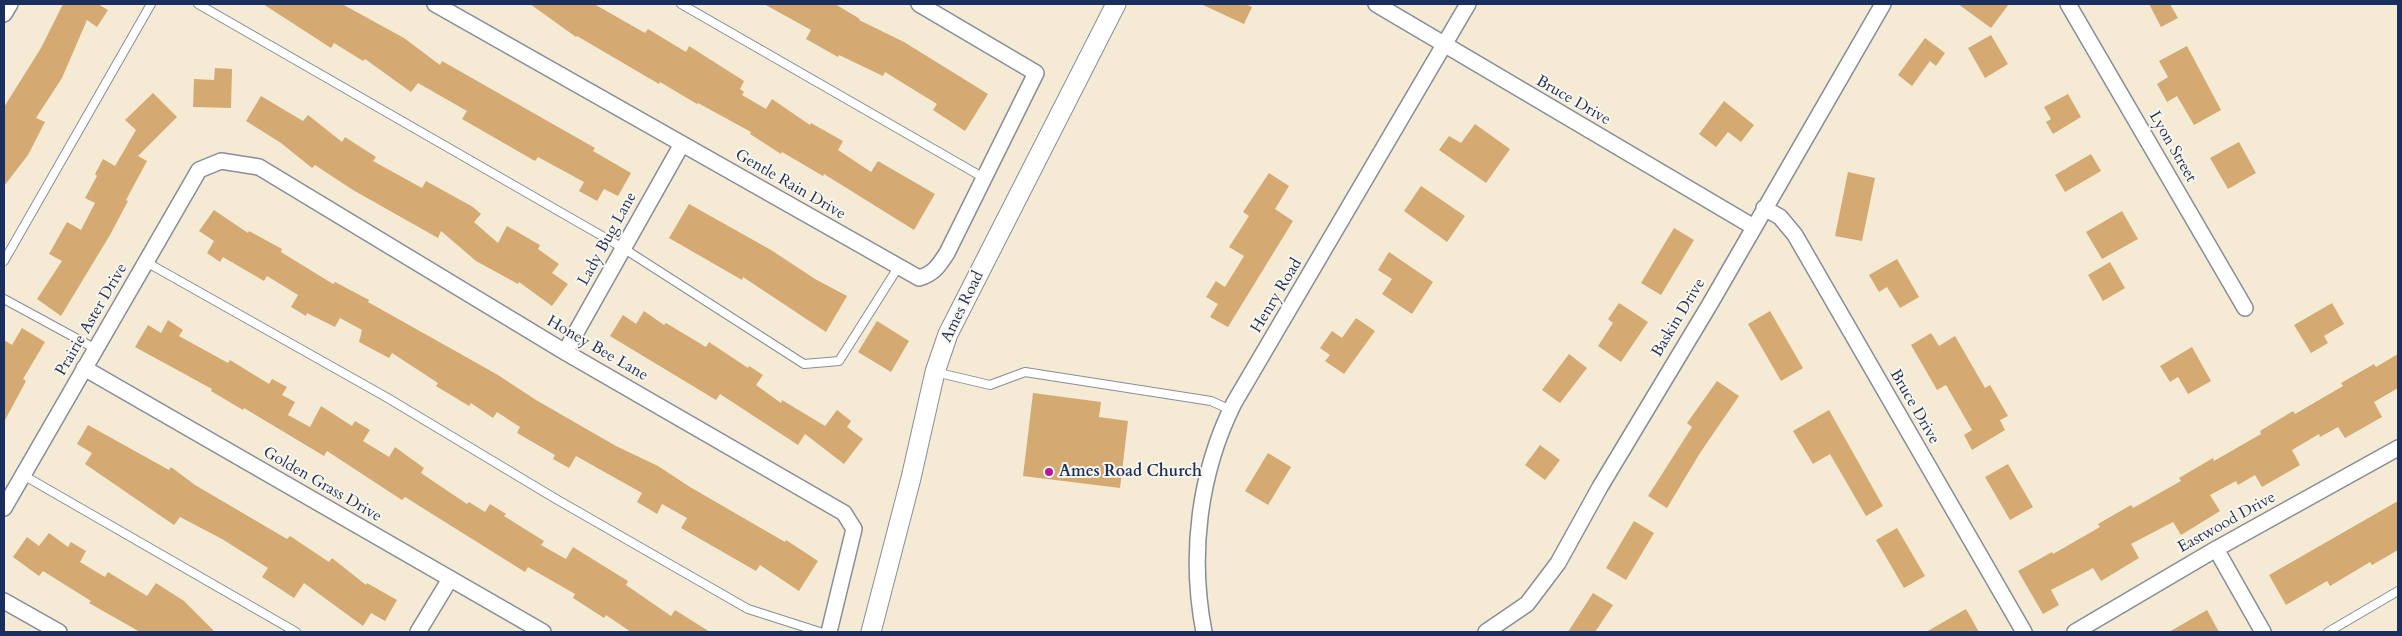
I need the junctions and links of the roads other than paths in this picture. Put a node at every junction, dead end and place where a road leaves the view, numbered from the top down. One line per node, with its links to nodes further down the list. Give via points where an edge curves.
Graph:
1 (10, 4): 12 (street)
2 (151, 4): 20 (lane)
3 (198, 4): 19 (lane)
4 (435, 4): 14 (street, Gentle Rain Drive)
5 (681, 4): 16 (lane)
6 (919, 4): 16 (street, Gentle Rain Drive, via 1036,73)
7 (1116, 4): 28 (street, Ames Road, via 948,334)
8 (1376, 4): 13 (street, Bruce Drive)
9 (1468, 4): 13 (street, Henry Road)
10 (1883, 4): 17 (street, Baskin Drive)
11 (2068, 4): 24 (street, Lyon Street)
12 (4, 14)
13 (1445, 46): 18 (street, Bruce Drive); 29 (street, Henry Road)
14 (682, 144): 19 (street, Lady Bug Lane); 22 (street, Gentle Rain Drive)
15 (221, 161): 21 (street, Prairie Aster Drive, via 199,170); 26 (street, Honey Bee Lane, via 259,167)
16 (984, 178): 22 (street, Gentle Rain Drive, via 938,267 920,278)
17 (1764, 208): 18 (street, Baskin Drive); 46 (street, Bruce Drive, via 1780,217 1795,235)
18 (1752, 226): 45 (street, Baskin Drive, via 1710,304 1558,563 1527,604)
19 (623, 248): 22 (lane, via 804,364 839,361); 26 (street, Lady Bug Lane)
20 (4, 261)
21 (146, 262): 25 (street, Prairie Aster Drive); 41 (lane, via 386,397 748,609)
22 (898, 266)
23 (4, 299): 25 (lane)
24 (2244, 308)
25 (96, 349): 27 (street, Prairie Aster Drive)
26 (565, 352): 42 (street, Honey Bee Lane, via 844,513 854,529)
27 (84, 368): 31 (street, Prairie Aster Drive); 34 (street, Golden Grass Drive)
28 (935, 372): 29 (lane, via 990,385 1025,372 1211,401); 43 (street, Ames Road)
29 (1231, 410): 44 (street, Henry Road, via 1212,454 1198,538 1198,587)
30 (2398, 448): 33 (street, Eastwood Drive)
31 (23, 475): 32 (street, Prairie Aster Drive); 38 (lane)
32 (4, 508)
33 (2216, 549): 47 (street, Eastwood Drive); 48 (street)
34 (450, 579): 39 (street); 40 (street, Golden Grass Drive)
35 (2398, 591): 49 (lane)
36 (4, 601): 37 (street)
37 (59, 632)
38 (296, 632)
39 (418, 632)
40 (543, 632)
41 (820, 632)
42 (829, 632)
43 (871, 632)
44 (1204, 632)
45 (1486, 632)
46 (2024, 632)
47 (2075, 632)
48 (2263, 632)
49 (2328, 632)

